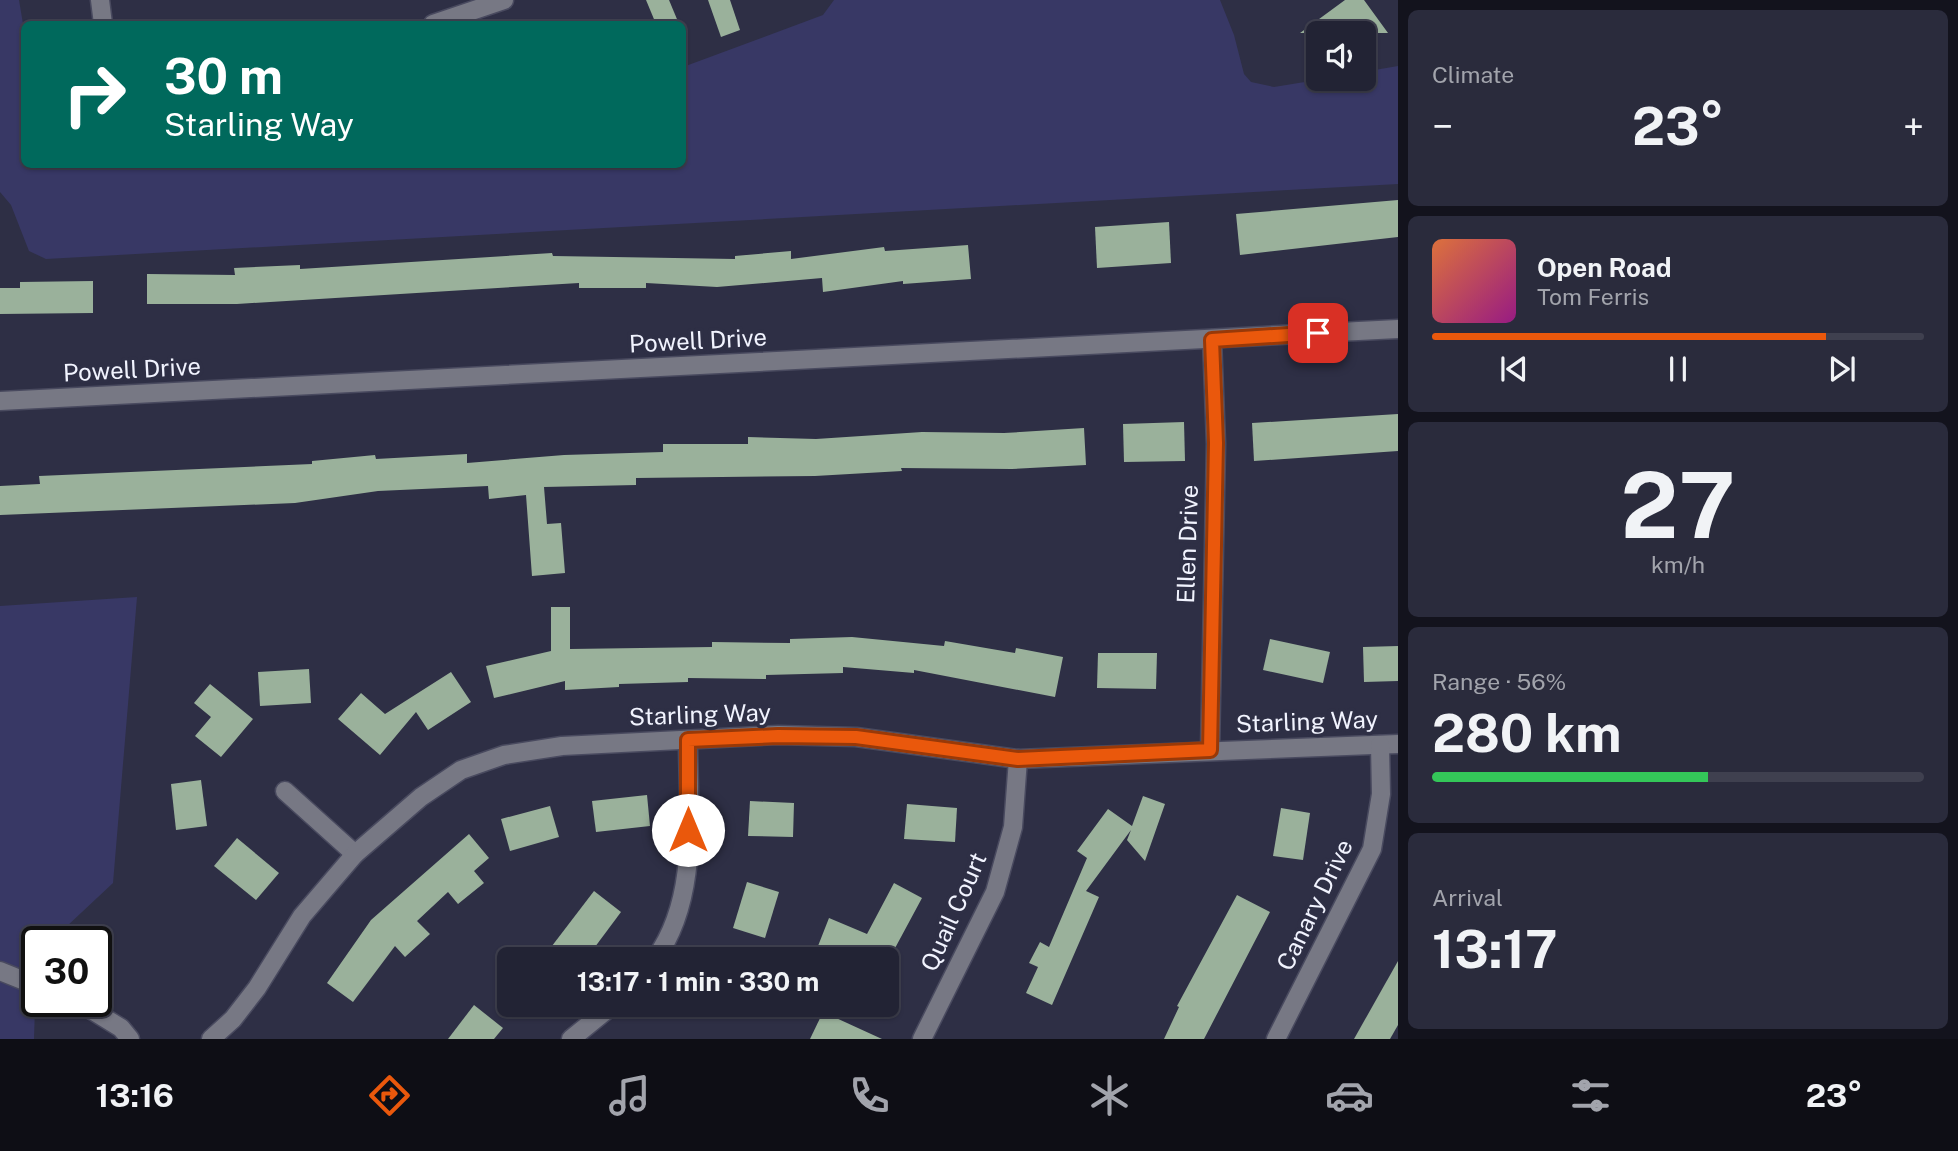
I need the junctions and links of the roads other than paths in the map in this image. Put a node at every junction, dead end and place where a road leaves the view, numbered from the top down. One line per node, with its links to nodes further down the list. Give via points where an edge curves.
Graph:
1 (100, 0): 4 (street)
2 (504, 0): 3 (street)
3 (461, 7): 5 (street)
4 (103, 21)
5 (438, 21)
6 (1398, 329): 7 (street, Powell Drive)
7 (1212, 340): 8 (street, Powell Drive); 11 (street, Ellen Drive, via 1216,443)
8 (0, 401)
9 (688, 740): 12 (street, Starling Way, via 856,737); 14 (street, Starling Way, via 562,746 482,762 461,770 421,797); 15 (street, via 687,874 677,918)
10 (1389, 744): 11 (street, Starling Way); 24 (street, Canary Drive, via 1372,849)
11 (1210, 750): 12 (street, Starling Way)
12 (1018, 759): 23 (street, Quail Court, via 1013,827 995,892)
13 (285, 791): 14 (street)
14 (355, 854): 21 (street, Starling Way, via 302,916 233,1019)
15 (661, 947)
16 (0, 971): 17 (street)
17 (21, 979)
18 (103, 1017): 20 (street)
19 (598, 1017): 22 (street)
20 (130, 1039)
21 (211, 1039)
22 (571, 1039)
23 (922, 1039)
24 (1276, 1039)

